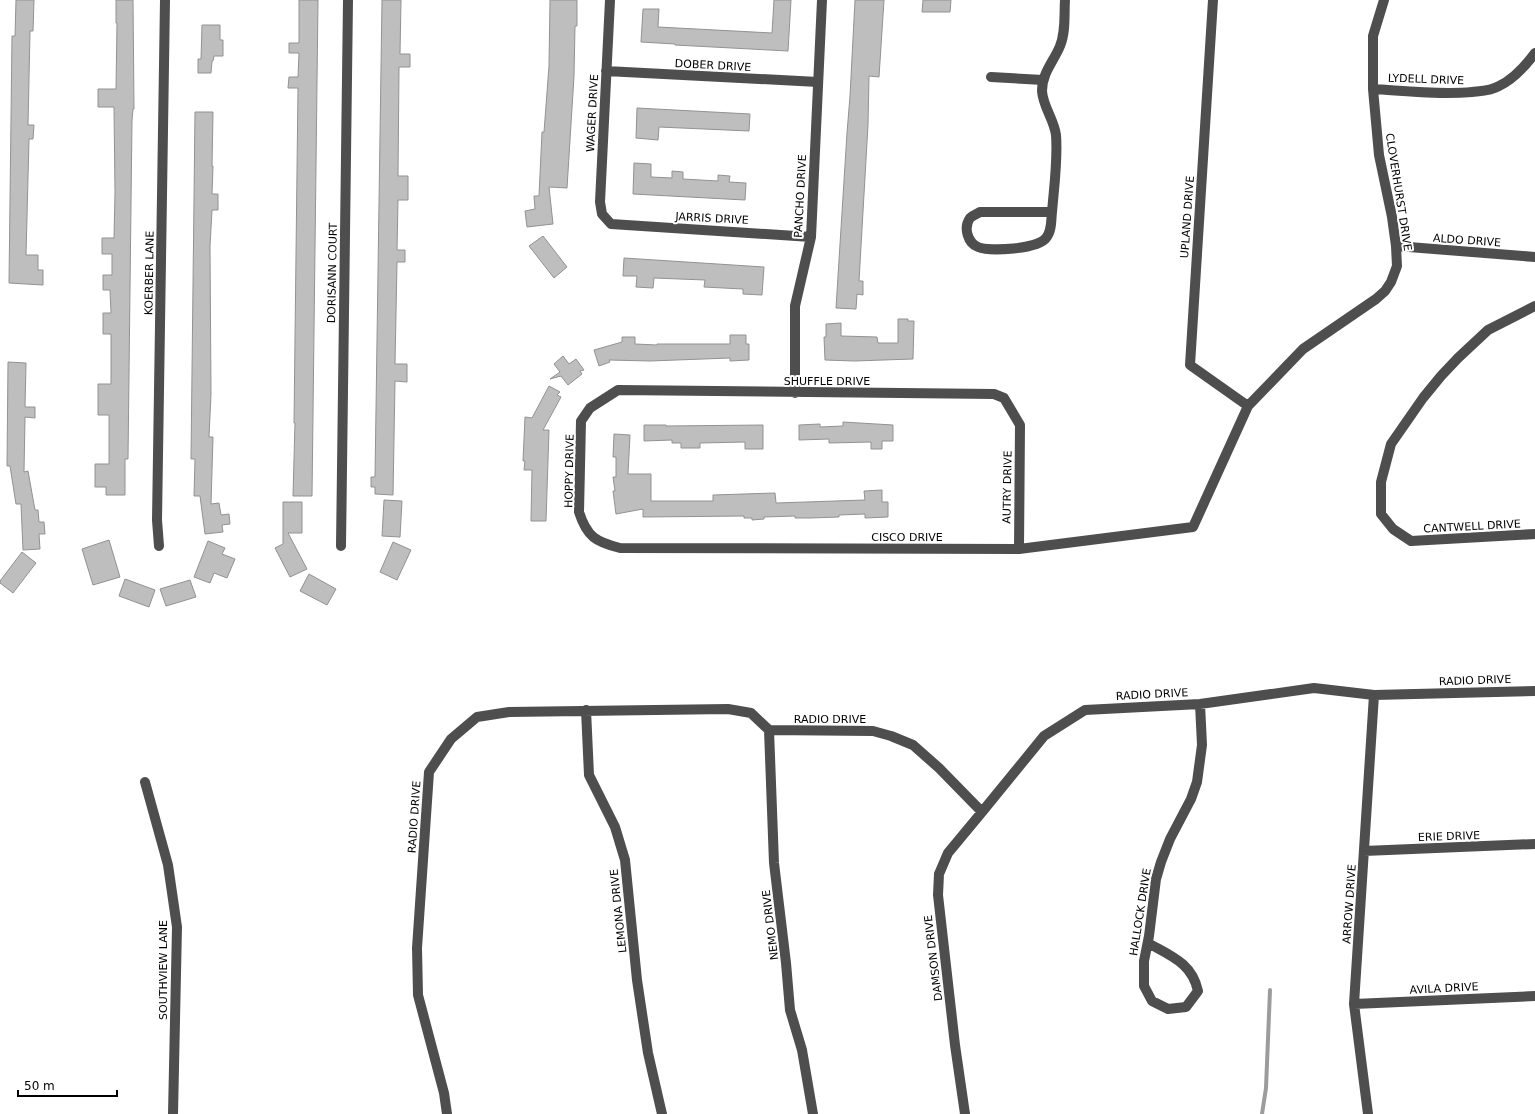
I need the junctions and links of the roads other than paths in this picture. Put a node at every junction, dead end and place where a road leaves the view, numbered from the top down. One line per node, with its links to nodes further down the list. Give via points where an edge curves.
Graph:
1 (165, 0): 26 (street, KOERBER LANE, via 157,520)
2 (348, 0): 27 (street, DORISANN COURT)
3 (610, 0): 9 (street, WAGER DRIVE)
4 (822, 0): 12 (street, PANCHO DRIVE)
5 (1065, 0): 11 (street, via 1063,37)
6 (1213, 0): 22 (street, UPLAND DRIVE, via 1190,365)
7 (1384, 0): 13 (street, CLOVERHURST DRIVE, via 1373,36)
8 (1535, 52): 13 (street, LYDELL DRIVE, via 1528,63 1511,79 1499,87 1488,90 1455,93)
9 (606, 72): 12 (street, DOBER DRIVE); 15 (street, WAGER DRIVE, via 600,202 602,214)
10 (991, 77): 11 (street)
11 (1043, 80): 14 (street, via 1044,102 1056,133)
12 (818, 82): 16 (street, PANCHO DRIVE)
13 (1374, 89): 17 (street, CLOVERHURST DRIVE, via 1379,155)
14 (1052, 212): 14 (street, via 1047,238 1032,247 978,247 967,235 969,219 980,212)
15 (611, 224): 16 (street, JARRIS DRIVE)
16 (811, 236): 21 (street, PANCHO DRIVE, via 795,306)
17 (1396, 246): 18 (street, ALDO DRIVE); 22 (street, CLOVERHURST DRIVE, via 1397,266 1385,291 1303,349)
18 (1535, 257)
19 (1535, 306): 25 (street, CANTWELL DRIVE, via 1488,330 1458,358 1423,398 1391,444 1381,482 1381,514 1394,529 1411,541)
20 (618, 390): 21 (street, SHUFFLE DRIVE); 28 (street, HOPPY DRIVE, via 590,408 581,422 579,512 590,534 602,543)
21 (795, 393): 23 (street, SHUFFLE DRIVE, via 994,394 1004,398)
22 (1248, 406): 24 (street, CLOVERHURST DRIVE)
23 (1020, 425): 29 (street, AUTRY DRIVE)
24 (1193, 527): 29 (street, CISCO DRIVE)
25 (1535, 534)
26 (159, 546)
27 (341, 546)
28 (620, 548): 29 (street, CISCO DRIVE)
29 (1019, 549)
30 (1535, 691): 31 (street, RADIO DRIVE)
31 (1374, 695): 32 (street, RADIO DRIVE, via 1314,688); 38 (street, ARROW DRIVE)
32 (1200, 704): 36 (street, RADIO DRIVE, via 1084,710 1044,736); 39 (street, HALLOCK DRIVE, via 1202,745 1197,782 1161,862 1156,879 1144,961 1144,986 1152,1001 1168,1009 1186,1006 1198,991 1196,980 1183,963)
33 (586, 710): 34 (street, RADIO DRIVE, via 728,709 751,713); 43 (street, RADIO DRIVE, via 509,712 477,717 451,739 429,772 417,948 418,995); 44 (street, LEMONA DRIVE, via 589,775 615,827 625,860 646,1046)
34 (769, 730): 36 (street, RADIO DRIVE, via 874,731 891,736 913,745 940,768); 45 (street, NEMO DRIVE, via 774,863 790,1010 802,1050)
35 (145, 782): 42 (street, SOUTHVIEW LANE, via 168,865 177,927)
36 (982, 812): 46 (street, DAMSON DRIVE, via 948,853 939,874 938,895)
37 (1535, 844): 38 (street, ERIE DRIVE)
38 (1364, 851): 41 (street, ARROW DRIVE)
39 (1148, 943)
40 (1535, 996): 41 (street, AVILA DRIVE)
41 (1354, 1004): 47 (street, ARROW DRIVE)
42 (172, 1114)
43 (447, 1114)
44 (662, 1114)
45 (813, 1114)
46 (965, 1114)
47 (1368, 1114)

